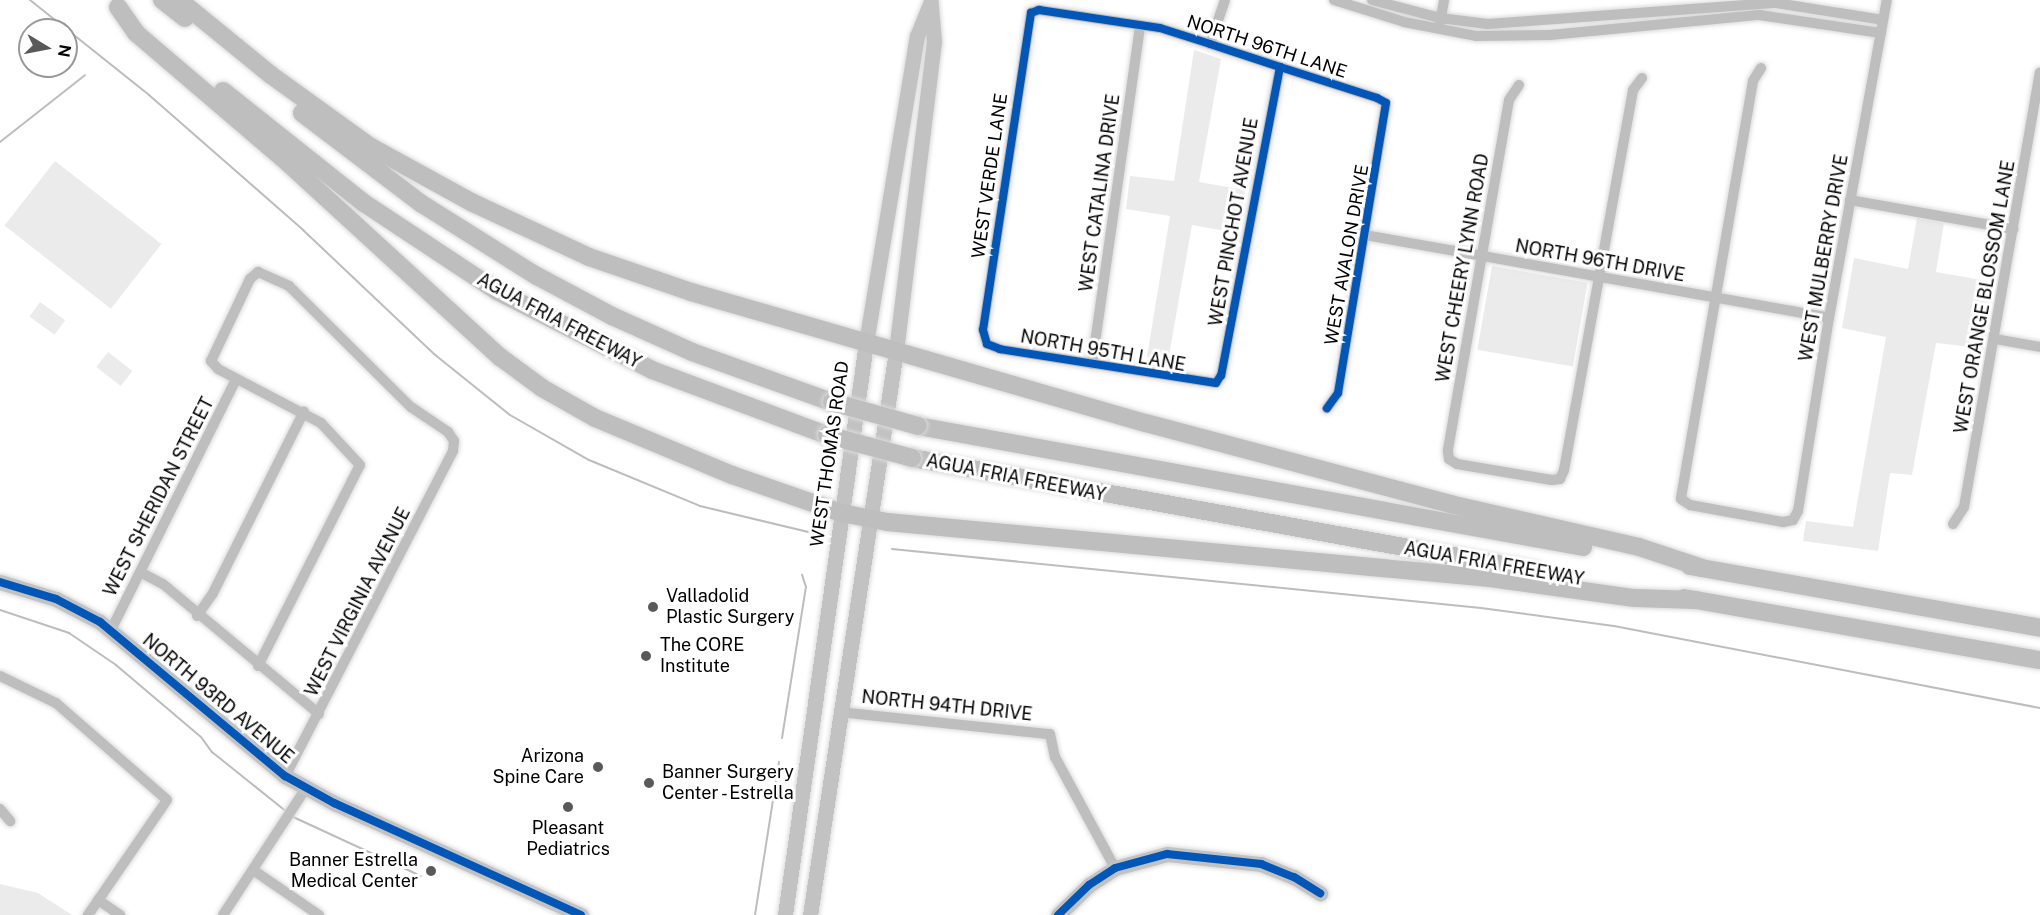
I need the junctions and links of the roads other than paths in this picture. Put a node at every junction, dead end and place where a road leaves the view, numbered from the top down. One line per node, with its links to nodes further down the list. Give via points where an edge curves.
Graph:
1 (162, 0): 42 (highway, AGUA FRIA FREEWAY, bridge, via 362,161 489,248 629,324 729,367 918,426)
2 (179, 0): 30 (highway, via 355,137 513,224 661,283)
3 (1225, 0): 15 (street)
4 (1334, 0): 12 (street)
5 (1372, 0): 12 (street)
6 (1444, 0): 12 (street)
7 (1887, 0): 11 (street, WEST MULBERRY DRIVE)
8 (931, 1): 30 (main road, WEST THOMAS ROAD, via 917,36); 33 (main road, WEST THOMAS ROAD, via 934,40)
9 (113, 4): 39 (highway, via 136,33 288,163 493,351 542,388 595,418 665,449); 45 (highway, AGUA FRIA FREEWAY, bridge, via 329,176 469,274 652,370 827,435 912,458)
10 (1031, 13): 13 (street, NORTH 96TH LANE, via 1039,10); 31 (street, WEST VERDE LANE, via 983,330)
11 (1883, 20): 12 (street, via 1776,3 1728,4 1526,24); 14 (street, WEST MULBERRY DRIVE)
12 (1439, 24): 14 (street, via 1476,36 1550,35 1759,15)
13 (1140, 26): 15 (street, NORTH 96TH LANE); 34 (street, WEST CATALINA DRIVE)
14 (1881, 33): 22 (street, WEST MULBERRY DRIVE)
15 (1210, 45): 16 (street, NORTH 96TH LANE)
16 (1280, 66): 21 (street, NORTH 96TH LANE); 36 (street, WEST PINCHOT AVENUE, via 1221,375)
17 (1761, 68): 27 (street, via 1753,81)
18 (2040, 73): 23 (street, WEST ORANGE BLOSSOM LANE)
19 (1642, 78): 26 (street, via 1633,90)
20 (1519, 85): 25 (street, WEST CHEERY LYNN ROAD, via 1509,100)
21 (1386, 103): 24 (street, WEST AVALON DRIVE)
22 (1850, 200): 23 (street); 28 (street, WEST MULBERRY DRIVE)
23 (2013, 229): 29 (street, WEST ORANGE BLOSSOM LANE)
24 (1365, 235): 25 (street, NORTH 96TH DRIVE); 37 (street, WEST AVALON DRIVE, via 1338,393)
25 (1481, 256): 26 (street, NORTH 96TH DRIVE); 26 (street, WEST CHEERY LYNN ROAD, via 1449,459 1504,472 1560,479)
26 (1600, 278): 27 (street, NORTH 96TH DRIVE)
27 (1715, 299): 28 (street, NORTH 96TH DRIVE); 28 (street, WEST MULBERRY DRIVE, via 1681,499 1690,505 1783,522 1793,520 1798,511)
28 (1828, 318)
29 (1995, 339): 32 (street); 41 (street, WEST ORANGE BLOSSOM LANE, via 1964,507)
30 (866, 343): 33 (highway); 39 (main road, WEST THOMAS ROAD)
31 (987, 344): 34 (street, NORTH 95TH LANE)
32 (2040, 347)
33 (896, 351): 40 (main road, WEST THOMAS ROAD); 42 (highway, via 1165,428 1450,504 1639,547)
34 (1092, 364): 36 (street, NORTH 95TH LANE)
35 (236, 379): 38 (street); 43 (street, WEST SHERIDAN STREET); 53 (street, WEST VIRGINIA AVENUE, via 211,361 250,279 258,272 289,286 411,406 448,432 454,441 453,451)
36 (1216, 383)
37 (1327, 408)
38 (304, 411): 46 (street, via 213,593); 50 (street, via 333,434 360,465)
39 (842, 513): 40 (highway); 54 (main road, WEST THOMAS ROAD)
40 (870, 520): 45 (highway, via 1479,576 1635,598); 52 (main road, WEST THOMAS ROAD)
41 (1953, 524)
42 (1702, 568): 47 (highway, AGUA FRIA FREEWAY)
43 (140, 572): 46 (street, via 163,584); 48 (street, WEST SHERIDAN STREET)
44 (0, 582): 48 (main road, NORTH 93RD AVENUE, via 56,599)
45 (1696, 600): 49 (highway, AGUA FRIA FREEWAY)
46 (197, 616): 50 (street)
47 (2040, 628)
48 (111, 630): 56 (main road, NORTH 93RD AVENUE)
49 (2040, 660)
50 (258, 666): 53 (street)
51 (0, 676): 63 (street, via 56,703 167,800)
52 (839, 712): 55 (main road, WEST THOMAS ROAD); 60 (street, NORTH 94TH DRIVE, via 1050,734 1055,757)
53 (319, 714): 56 (street, WEST VIRGINIA AVENUE)
54 (810, 749): 55 (main road); 69 (main road, WEST THOMAS ROAD)
55 (832, 764): 70 (main road, WEST THOMAS ROAD)
56 (285, 776): 57 (main road, NORTH 93RD AVENUE)
57 (306, 788): 61 (street); 68 (main road, NORTH 93RD AVENUE)
58 (0, 809): 59 (street)
59 (10, 821)
60 (1115, 868): 62 (main road, via 1153,856 1209,856 1272,867); 71 (main road, via 1089,885)
61 (253, 870): 66 (street); 67 (street)
62 (1320, 893)
63 (98, 900): 64 (street); 65 (street)
64 (88, 915)
65 (120, 915)
66 (223, 915)
67 (319, 915)
68 (581, 915)
69 (785, 915)
70 (810, 915)
71 (1058, 915)

